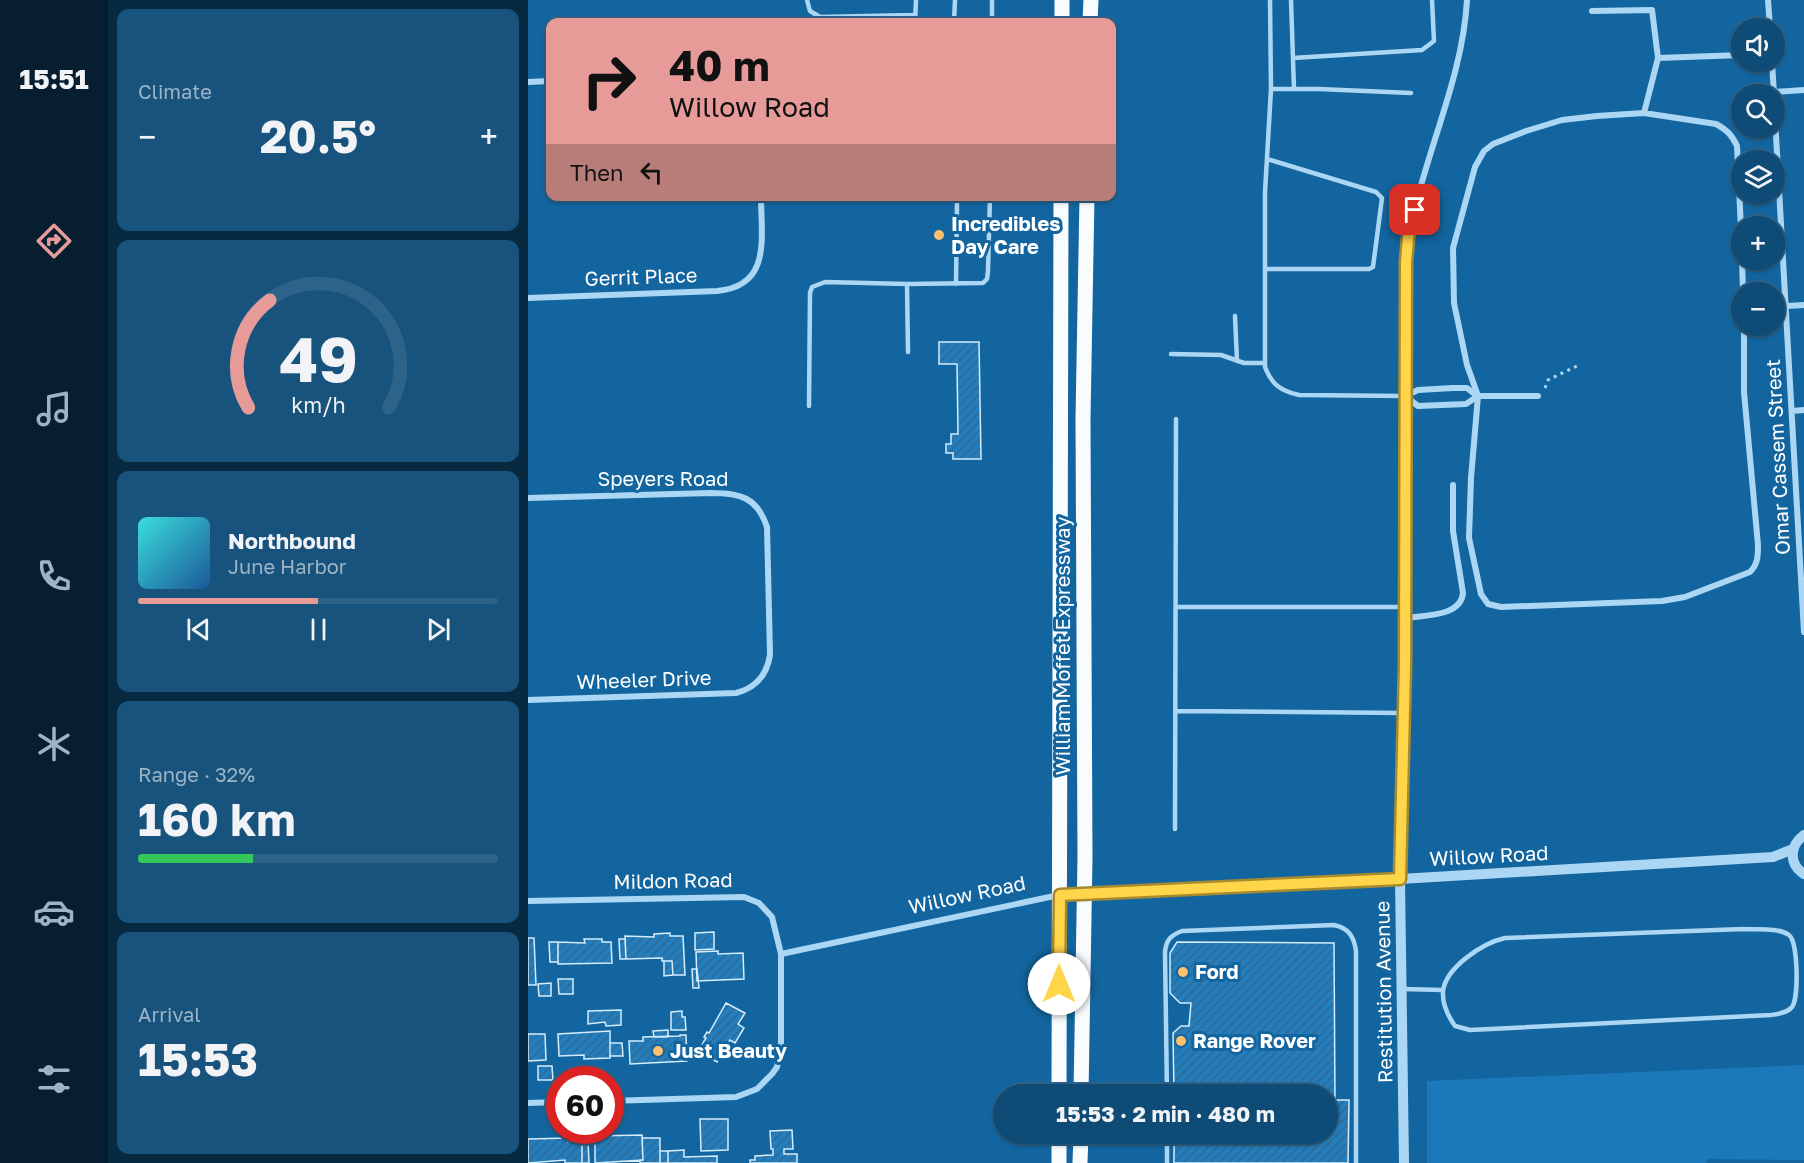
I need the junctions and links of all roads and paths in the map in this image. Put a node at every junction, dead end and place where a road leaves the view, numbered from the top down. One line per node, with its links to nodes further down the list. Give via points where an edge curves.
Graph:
1 (807, 0): 13 (lane, via 810,11 820,17)
2 (916, 0): 13 (lane)
3 (955, 0): 14 (lane)
4 (992, 0): 15 (lane)
5 (1062, 0): 16 (main road)
6 (1090, 0): 17 (main road)
7 (1270, 0): 24 (lane)
8 (1291, 0): 20 (lane)
9 (1432, 0): 20 (lane, via 1434,41 1422,50)
10 (1467, 0): 51 (street, Restitution Avenue, via 1455,73 1408,238)
11 (1768, 0): 18 (street)
12 (1592, 11): 21 (street, via 1652,10)
13 (915, 15)
14 (954, 18)
15 (992, 18)
16 (1062, 18)
17 (1090, 18)
18 (1769, 18)
19 (1731, 55): 21 (street)
20 (1293, 58): 25 (lane)
21 (1658, 58): 29 (street)
22 (546, 81): 23 (street)
23 (528, 82)
24 (1271, 89): 25 (lane); 31 (lane)
25 (1294, 89): 28 (lane)
26 (1804, 90): 27 (street)
27 (1785, 92)
28 (1411, 93)
29 (1644, 113): 37 (street, via 1726,129 1733,137 1738,156); 52 (street, via 1562,120 1493,144 1479,158 1453,248 1458,328)
30 (1776, 138): 43 (street, Omar Cassem Street)
31 (1267, 159): 38 (lane); 38 (lane, via 1376,192 1382,198 1373,267)
32 (761, 201): 41 (street, Gerrit Place, via 760,261 751,277 739,286 717,291)
33 (990, 201): 40 (lane, via 987,279 978,285)
34 (1061, 201): 76 (main road, William Moffet Expressway)
35 (1087, 201): 75 (main road, William Moffet Expressway, via 1083,419)
36 (957, 202): 40 (lane)
37 (1741, 216)
38 (1265, 269): 49 (lane)
39 (907, 284): 40 (lane); 46 (lane); 54 (lane, via 825,282 812,287)
40 (956, 285)
41 (528, 297)
42 (1804, 305): 43 (street)
43 (1787, 306): 56 (street, Omar Cassem Street)
44 (1235, 316): 48 (lane)
45 (1744, 336): 52 (street, via 1744,392 1758,557 1743,577 1673,600 1501,607 1484,600 1469,538)
46 (908, 352)
47 (1171, 354): 48 (lane, via 1221,355)
48 (1237, 361): 49 (lane)
49 (1265, 363): 51 (lane, via 1269,378 1286,392)
50 (1579, 365): 53 (path, via 1548,380 1545,391)
51 (1405, 396): 52 (street, via 1418,390 1453,388 1467,388); 52 (street, via 1418,406 1466,404); 61 (street, Restitution Avenue)
52 (1478, 396): 53 (street)
53 (1538, 396)
54 (808, 406)
55 (1804, 410): 56 (street)
56 (1792, 411): 63 (street, Omar Cassem Street)
57 (1176, 419): 60 (lane)
58 (1453, 485): 62 (street, via 1453,531 1463,599 1447,612)
59 (528, 498): 64 (street, Speyers Road, via 711,493 736,494 752,503 764,518 768,538 770,655)
60 (1176, 607): 61 (lane); 66 (lane)
61 (1405, 607): 62 (street, Restitution Avenue)
62 (1405, 618): 67 (street, Restitution Avenue)
63 (1804, 632)
64 (757, 682): 65 (street, Wheeler Drive, via 743,692 728,695)
65 (528, 700)
66 (1176, 711): 67 (lane); 68 (lane)
67 (1404, 712): 74 (street, Restitution Avenue)
68 (1175, 829)
69 (1804, 835): 70 (street)
70 (1793, 849): 71 (street, Willow Road); 72 (street)
71 (1773, 857): 72 (street, Willow Road); 74 (street, Willow Road)
72 (1794, 863): 73 (street)
73 (1804, 874)
74 (1400, 879): 75 (street, Willow Road); 79 (street, Restitution Avenue)
75 (1085, 894): 76 (street, Willow Road); 82 (main road, William Moffet Expressway)
76 (1060, 895): 78 (street, Willow Road); 81 (main road, William Moffet Expressway)
77 (528, 902): 78 (street, Mildon Road, via 744,897 759,903 772,917)
78 (781, 954): 84 (street, Mildon Road, via 781,1043 777,1067 765,1082 736,1097)
79 (1402, 989): 80 (lane); 94 (street, Restitution Avenue)
80 (1443, 990): 80 (lane, via 1446,1010 1455,1026 1470,1030 1771,1015 1786,1012 1794,1003 1795,948 1793,938 1785,933 1743,928 1504,938 1491,941 1459,964)
81 (1059, 1084)
82 (1081, 1084)
83 (1167, 1084): 93 (lane, via 1165,952 1171,936 1182,931 1342,927 1352,936 1356,951)
84 (624, 1101)
85 (546, 1102): 86 (street)
86 (528, 1103)
87 (1059, 1144): 90 (main road)
88 (1081, 1144): 91 (main road)
89 (1167, 1144): 92 (lane)
90 (1059, 1163)
91 (1080, 1163)
92 (1167, 1163)
93 (1356, 1163)
94 (1404, 1163)

